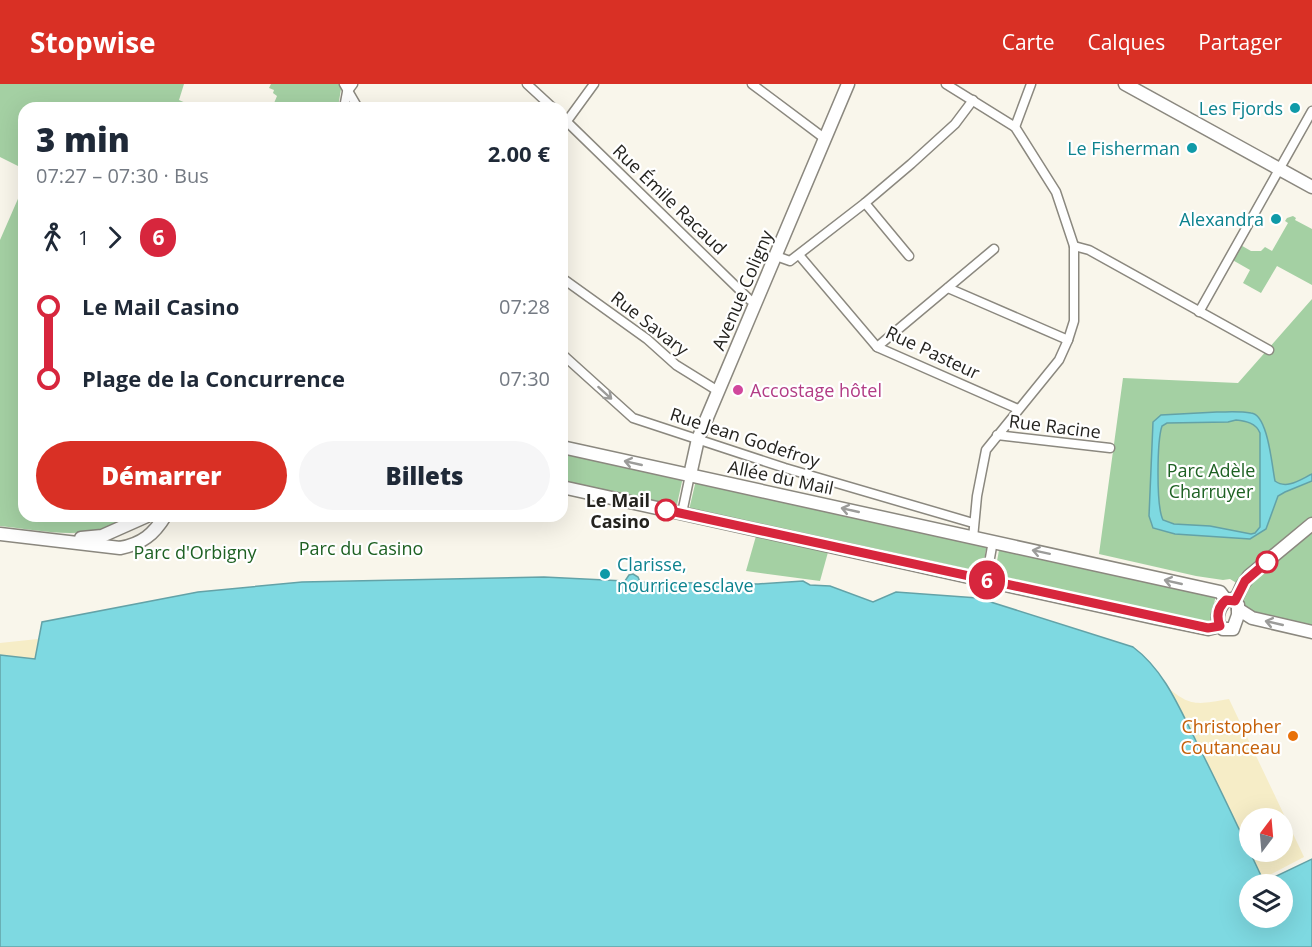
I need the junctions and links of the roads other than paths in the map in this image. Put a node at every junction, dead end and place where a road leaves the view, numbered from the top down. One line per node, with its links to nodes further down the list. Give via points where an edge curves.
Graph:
1 (352, 84): 9 (street)
2 (527, 84): 12 (street)
3 (594, 84): 14 (street)
4 (752, 84): 17 (street)
5 (946, 84): 10 (street)
6 (1031, 84): 16 (street)
7 (1125, 84): 18 (street)
8 (844, 86): 17 (street, Avenue Coligny)
9 (346, 88): 11 (street)
10 (972, 100): 16 (street); 20 (street, via 955,124)
11 (354, 102)
12 (546, 102)
13 (1312, 111): 18 (street)
14 (568, 115)
15 (568, 122): 28 (street, Rue Émile Racaud)
16 (1015, 127): 21 (street, via 1056,192)
17 (824, 138): 24 (street, Avenue Coligny)
18 (1279, 169): 19 (street); 29 (street)
19 (1312, 187)
20 (865, 203): 23 (street); 25 (street)
21 (1074, 246): 29 (street, via 1089,250); 30 (street, via 1074,321)
22 (994, 249): 27 (street)
23 (800, 255): 24 (street, via 790,261); 31 (street, Rue Pasteur)
24 (776, 256): 28 (street, Avenue Coligny)
25 (909, 256)
26 (568, 283): 34 (street, Rue Savary, via 647,339 676,365)
27 (948, 288): 30 (street); 31 (street)
28 (756, 303): 34 (street, Avenue Coligny)
29 (1199, 312): 32 (street)
30 (1068, 340): 35 (street, via 1059,360)
31 (877, 347): 35 (street, Rue Pasteur)
32 (1269, 350)
33 (568, 359): 37 (street, Rue Jean Godefroy, one-way to 37, via 633,418)
34 (718, 391): 37 (street, Avenue Coligny)
35 (1018, 409): 36 (street)
36 (997, 435): 39 (street, Rue Racine); 45 (street, via 982,464)
37 (698, 439): 40 (street, Avenue Coligny); 45 (street, Rue Jean Godefroy)
38 (568, 448): 40 (street, Allée du Mail, one-way to 38)
39 (1110, 448)
40 (690, 475): 42 (street, Avenue Coligny); 48 (street, Allée du Mail, one-way to 40)
41 (568, 488): 42 (street)
42 (682, 513): 51 (street)
43 (135, 522): 49 (street, via 102,536)
44 (162, 522): 49 (street, via 148,538 133,546 105,547)
45 (973, 523): 48 (street)
46 (1312, 524): 52 (street, via 1249,576)
47 (0, 534): 49 (street)
48 (973, 538): 50 (street, Allée du Mail)
49 (52, 539)
50 (993, 542): 51 (street); 52 (street, Allée du Mail, one-way to 50, via 1220,592)
51 (986, 580): 53 (street, via 1208,628)
52 (1233, 603): 53 (street, via 1219,610); 53 (street, via 1237,621 1233,628); 54 (street, Allée du Mail, one-way to 52, via 1252,618)
53 (1220, 626)
54 (1312, 632)

